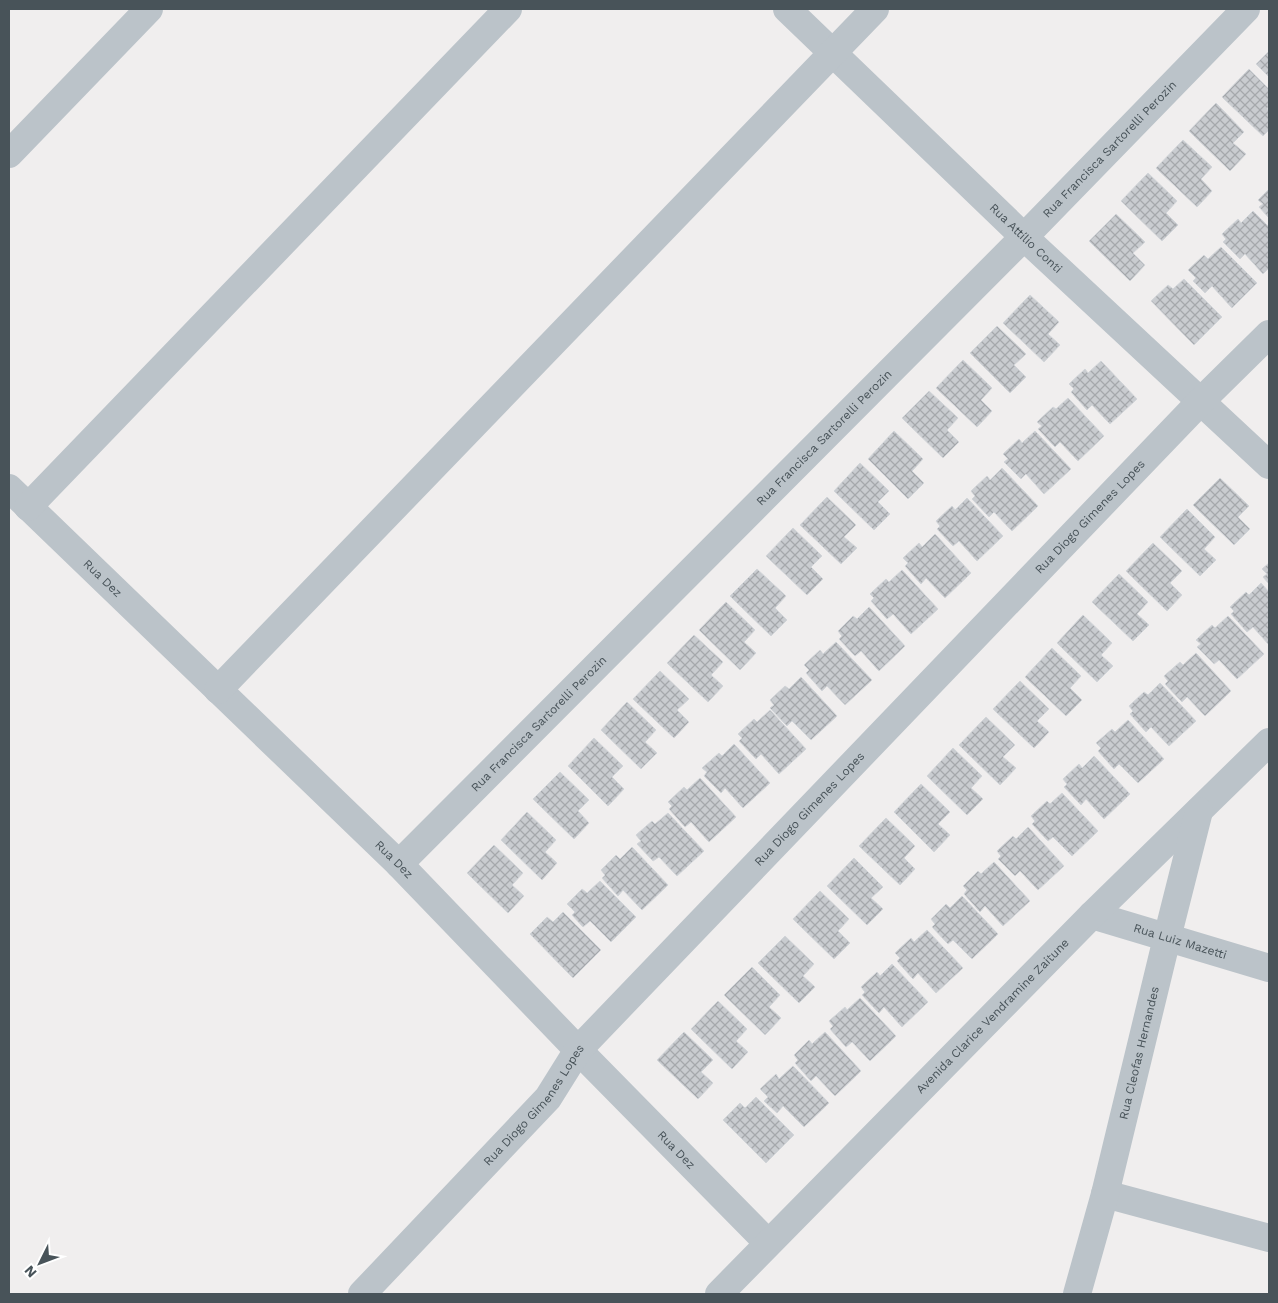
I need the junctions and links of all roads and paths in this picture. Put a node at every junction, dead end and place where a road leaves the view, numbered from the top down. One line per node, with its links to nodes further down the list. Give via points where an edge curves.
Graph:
1 (149, 9): 7 (street)
2 (508, 9): 13 (street)
3 (786, 9): 6 (street, Rua Attílio Conti)
4 (875, 9): 6 (street)
5 (1246, 9): 8 (street, Rua Francisca Sartorelli Perozin)
6 (832, 52): 8 (street, Rua Attílio Conti); 14 (street)
7 (9, 154)
8 (1024, 237): 10 (street, Rua Attílio Conti); 17 (street, Rua Francisca Sartorelli Perozin)
9 (1269, 334): 10 (street, Rua Diogo Gimenes Lopes)
10 (1201, 401): 11 (street, Rua Attílio Conti); 21 (street, Rua Diogo Gimenes Lopes)
11 (1269, 465)
12 (9, 488): 13 (street, Rua Dez)
13 (28, 507): 14 (street, Rua Dez)
14 (218, 690): 17 (street, Rua Dez)
15 (1269, 742): 16 (street, Avenida Clarice Vendramine Zaitune)
16 (1199, 812): 18 (street, Avenida Clarice Vendramine Zaitune); 19 (street, Rua Cleofas Hernandes)
17 (399, 864): 21 (street, Rua Dez)
18 (1092, 916): 19 (street, Rua Luiz Mazetti); 24 (street, Avenida Clarice Vendramine Zaitune)
19 (1166, 938): 20 (street, Rua Luiz Mazetti); 22 (street, Rua Cleofas Hernandes)
20 (1269, 968)
21 (578, 1050): 24 (street, Rua Dez); 25 (street, Rua Diogo Gimenes Lopes, via 548,1098)
22 (1106, 1194): 23 (street); 27 (street, Rua Cleofas Hernandes)
23 (1269, 1238)
24 (768, 1243): 26 (street, Avenida Clarice Vendramine Zaitune)
25 (362, 1294)
26 (719, 1294)
27 (1077, 1294)

